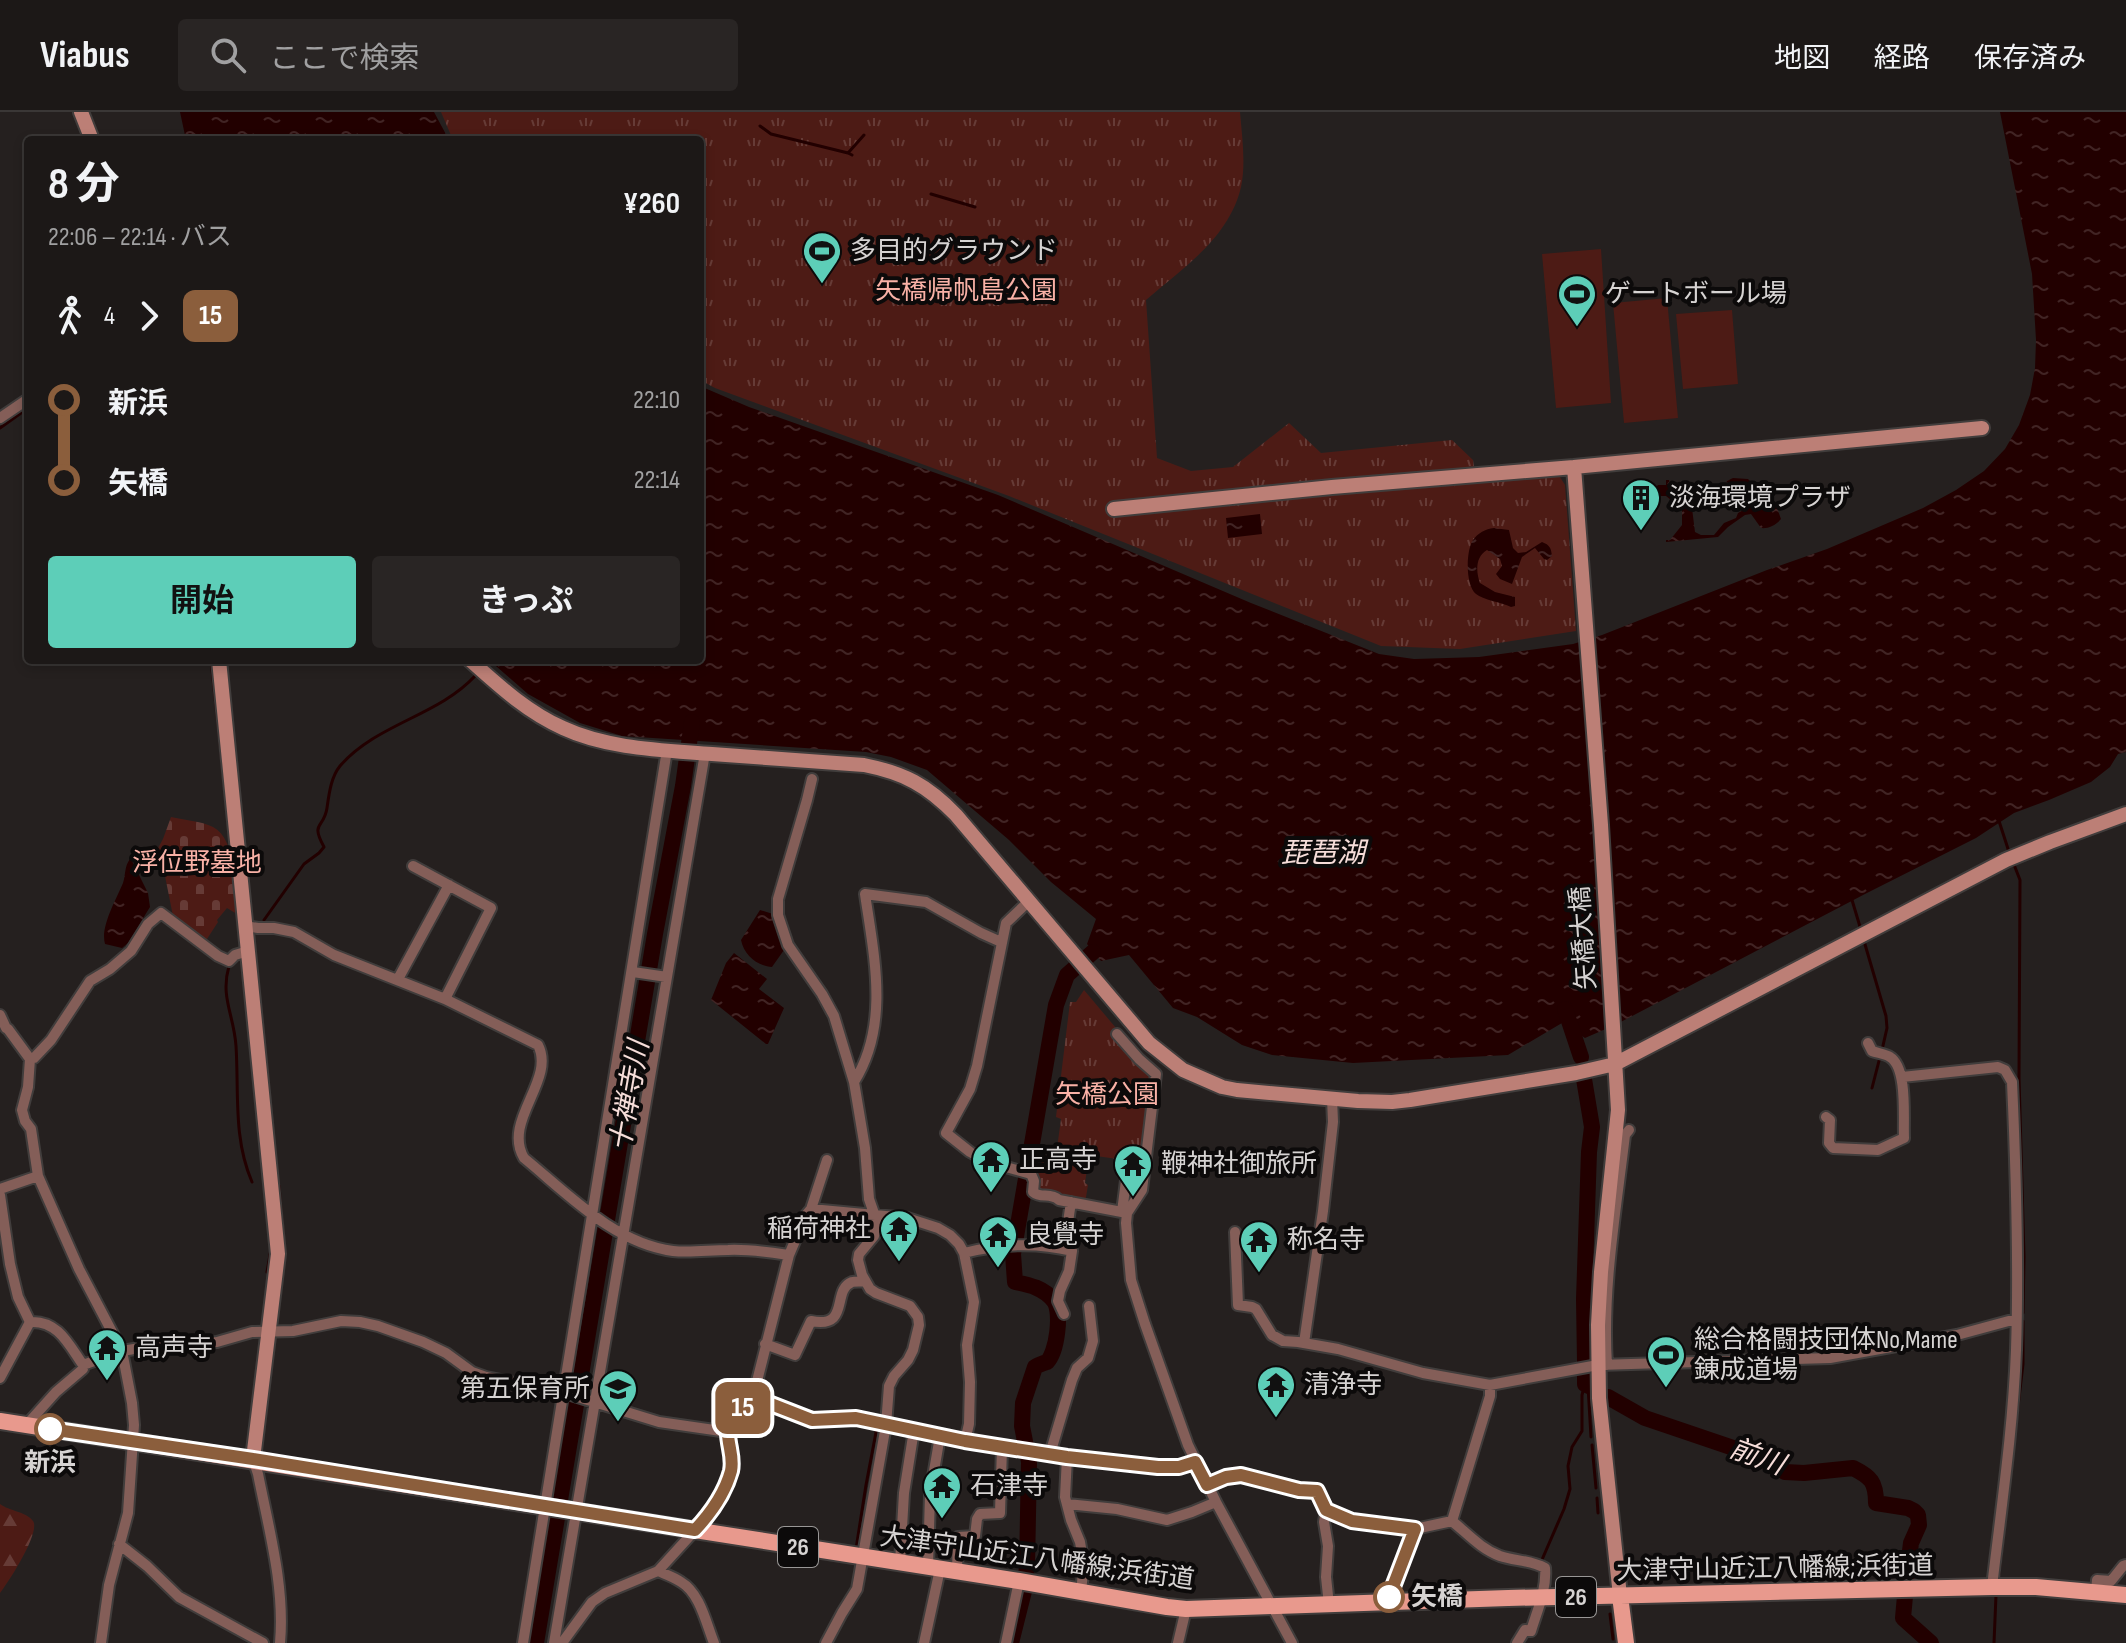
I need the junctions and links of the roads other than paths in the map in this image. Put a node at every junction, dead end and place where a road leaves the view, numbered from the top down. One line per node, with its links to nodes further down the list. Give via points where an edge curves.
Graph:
1 (81, 112): 2 (street)
2 (90, 136)
3 (24, 402): 4 (street)
4 (0, 418)
5 (1982, 428): 6 (street)
6 (1574, 467): 7 (street); 28 (street, 矢橋大橋)
7 (1114, 509)
8 (219, 664): 17 (street)
9 (474, 664): 10 (street, via 533,713 565,729 599,740)
10 (670, 750): 11 (street); 20 (street)
11 (703, 753): 16 (street, via 864,765 917,782 956,815); 21 (street)
12 (812, 779): 30 (street, via 778,915 788,945 834,1016)
13 (2126, 814): 28 (street, via 2013,857)
14 (413, 866): 15 (street)
15 (449, 885): 22 (street); 23 (street, via 491,908)
16 (1028, 902): 18 (street, via 1006,923); 31 (street, via 1172,1063 1209,1083 1237,1090)
17 (245, 926): 19 (street); 22 (street, via 294,932 334,955)
18 (1001, 942): 30 (street, via 926,902 865,894 878,999 867,1055); 39 (street, via 977,1066 946,1133 988,1162 1028,1173 1036,1195)
19 (248, 951): 27 (street, via 229,961 161,913 131,951 90,981 51,1040); 54 (street, via 278,1254)
20 (635, 972): 21 (street); 42 (street)
21 (664, 977): 45 (street)
22 (398, 979): 23 (street)
23 (445, 999): 42 (street, via 538,1045 543,1060 518,1133 518,1148)
24 (0, 1015): 27 (street)
25 (1117, 1034): 41 (street, via 1156,1074 1142,1190)
26 (1868, 1043): 29 (street, via 1872,1051 1891,1057)
27 (30, 1059): 36 (street, via 22,1110 31,1129)
28 (1615, 1064): 31 (street, via 1410,1100); 59 (street, 矢橋大橋, via 1618,1110 1601,1272)
29 (1902, 1077): 32 (street, via 1904,1138 1878,1150 1833,1148); 52 (street, via 1998,1067 2010,1076)
30 (854, 1082): 43 (street)
31 (1332, 1098): 55 (street)
32 (1826, 1117)
33 (1629, 1130): 59 (street)
34 (1129, 1157): 41 (street)
35 (827, 1160): 40 (street)
36 (38, 1176): 37 (street); 57 (street)
37 (0, 1189)
38 (0, 1195): 53 (street, via 10,1264)
39 (1071, 1202): 41 (street); 46 (street)
40 (811, 1209): 43 (street); 48 (street)
41 (1124, 1213): 77 (street, via 1131,1280)
42 (595, 1216): 45 (street); 62 (street)
43 (875, 1216): 47 (street, via 930,1224 950,1235); 49 (street, via 874,1236 858,1260)
44 (1235, 1232): 55 (street, via 1238,1305 1256,1309 1276,1338)
45 (621, 1234): 48 (street, via 675,1251); 64 (street)
46 (1064, 1249): 47 (street, via 1014,1245); 51 (street, via 1072,1251 1058,1301)
47 (964, 1253): 72 (street, via 974,1302 967,1345)
48 (789, 1255): 56 (street)
49 (865, 1281): 56 (street, via 846,1286 831,1320 811,1321 795,1355); 66 (street, via 876,1293 910,1306 918,1317 913,1350 889,1386)
50 (1089, 1306): 74 (street, via 1093,1341 1072,1380)
51 (1064, 1314)
52 (2016, 1319): 59 (street, via 1830,1358); 94 (street, via 2010,1435)
53 (30, 1322): 58 (street, via 56,1328); 60 (street)
54 (269, 1331): 57 (street); 62 (street, via 341,1321 378,1326 434,1348 472,1372); 76 (street)
55 (1304, 1343): 61 (street)
56 (765, 1344): 63 (street)
57 (122, 1351): 58 (street); 71 (street)
58 (83, 1365): 67 (street, via 30,1421)
59 (1599, 1369): 61 (street, via 1578,1368); 98 (street, 矢橋大橋)
60 (0, 1378)
61 (1490, 1385): 84 (street)
62 (566, 1394): 64 (street); 81 (street)
63 (753, 1397): 66 (street, via 812,1420 856,1418); 69 (street)
64 (593, 1401): 69 (street, via 659,1422); 83 (street)
65 (0, 1421): 67 (main road, 大津守山近江八幡線;浜街道 / 26)
66 (886, 1425): 68 (street); 88 (street)
67 (34, 1427): 71 (main road, 大津守山近江八幡線;浜街道 / 26)
68 (914, 1430): 70 (street); 89 (street)
69 (728, 1432): 86 (street, via 732,1468)
70 (940, 1436): 72 (street); 91 (street, via 928,1507)
71 (133, 1441): 76 (main road, 大津守山近江八幡線;浜街道 / 26); 87 (street, via 128,1513)
72 (965, 1441): 73 (street)
73 (1002, 1447): 74 (street); 91 (street, via 1000,1513 980,1514 975,1536 958,1537)
74 (1050, 1454): 75 (street)
75 (1067, 1457): 77 (street, via 1171,1468); 80 (street)
76 (253, 1459): 81 (main road, 大津守山近江八幡線;浜街道 / 26); 106 (street, via 278,1582)
77 (1195, 1462): 78 (street)
78 (1207, 1485): 79 (street); 82 (street, via 1246,1476 1317,1491)
79 (1216, 1502): 80 (street, via 1167,1520); 102 (street)
80 (1067, 1504): 95 (street, via 1084,1565)
81 (548, 1507): 83 (main road, 大津守山近江八幡線;浜街道 / 26); 107 (street)
82 (1326, 1510): 85 (street, via 1352,1521); 101 (street)
83 (575, 1511): 86 (main road, 大津守山近江八幡線;浜街道 / 26); 108 (street)
84 (1452, 1521): 85 (street); 99 (street, via 1486,1550 1545,1568)
85 (1415, 1529): 100 (street)
86 (695, 1530): 88 (main road, 大津守山近江八幡線;浜街道 / 26); 92 (street)
87 (119, 1544): 104 (street); 105 (street, via 179,1597)
88 (863, 1558): 89 (main road, 大津守山近江八幡線;浜街道 / 26); 111 (street, via 857,1589)
89 (900, 1563): 91 (main road, 大津守山近江八幡線;浜街道 / 26)
90 (2126, 1565): 96 (street, via 2111,1581 2097,1580)
91 (942, 1569): 93 (main road, 大津守山近江八幡線;浜街道 / 26); 112 (street)
92 (658, 1571): 109 (street, via 592,1602); 110 (street, via 691,1590)
93 (1024, 1582): 95 (main road, 大津守山近江八幡線;浜街道 / 26); 113 (street)
94 (1992, 1587): 96 (main road, 大津守山近江八幡線;浜街道 / 26); 98 (main road, 大津守山近江八幡線;浜街道 / 26)
95 (1081, 1591): 103 (main road, 大津守山近江八幡線;浜街道 / 26)
96 (2096, 1592): 97 (main road, 大津守山近江八幡線;浜街道 / 26)
97 (2126, 1595)
98 (1620, 1596): 99 (main road, 大津守山近江八幡線;浜街道 / 26); 117 (main road)
99 (1542, 1598): 100 (main road, 大津守山近江八幡線;浜街道 / 26); 116 (street, via 1531,1631 1525,1630)
100 (1387, 1602): 101 (main road, 大津守山近江八幡線;浜街道 / 26)
101 (1329, 1605): 102 (main road, 大津守山近江八幡線;浜街道 / 26)
102 (1274, 1607): 103 (main road, 大津守山近江八幡線;浜街道 / 26); 115 (street)
103 (1186, 1609): 114 (street)
104 (101, 1643)
105 (263, 1643)
106 (280, 1643)
107 (523, 1643)
108 (554, 1643)
109 (562, 1643)
110 (714, 1643)
111 (826, 1643)
112 (924, 1643)
113 (1006, 1643)
114 (1178, 1643)
115 (1292, 1643)
116 (1517, 1643)
117 (1626, 1643)

